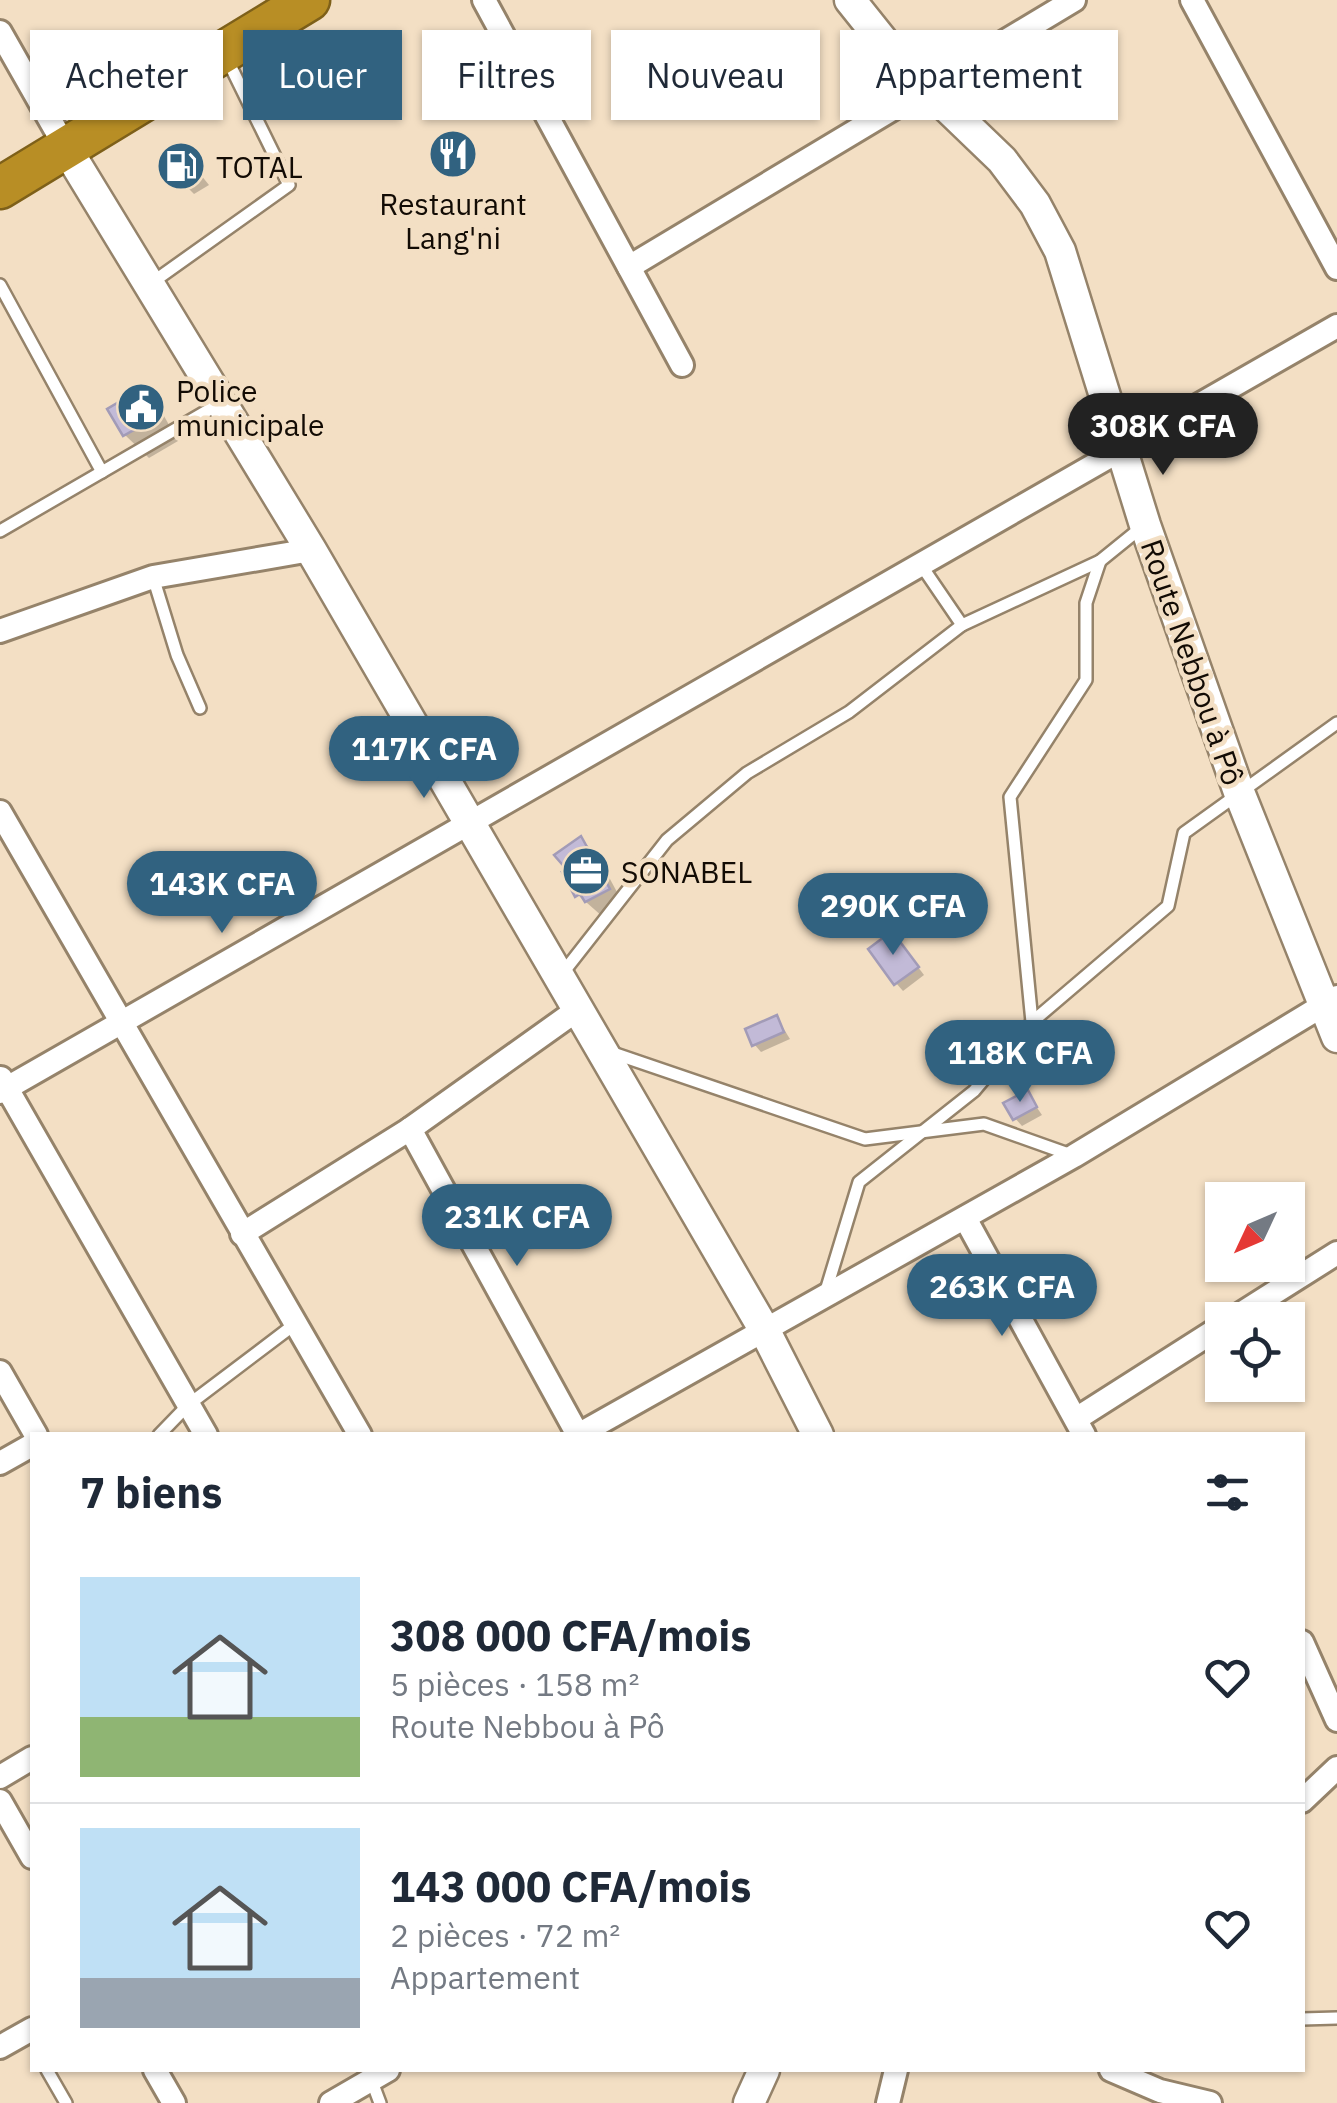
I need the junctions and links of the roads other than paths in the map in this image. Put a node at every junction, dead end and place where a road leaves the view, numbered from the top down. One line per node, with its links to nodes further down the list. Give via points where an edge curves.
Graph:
1 (309, 0): 9 (highway)
2 (484, 0): 16 (street)
3 (850, 0): 6 (street, Route Nebbou à Pô)
4 (1074, 0): 7 (street)
5 (1192, 0): 17 (street)
6 (871, 30)
7 (1023, 30)
8 (0, 32): 14 (street)
9 (223, 49)
10 (223, 52): 19 (lane, via 289,185)
11 (111, 120): 14 (highway)
12 (872, 120): 16 (street)
13 (962, 120): 23 (street, Route Nebbou à Pô, via 1002,160 1060,251)
14 (66, 148): 15 (highway); 19 (street)
15 (0, 188)
16 (629, 267): 21 (street)
17 (1337, 268)
18 (0, 285): 24 (lane)
19 (147, 287): 22 (street)
20 (1337, 326): 23 (street)
21 (682, 365)
22 (222, 402): 24 (lane); 27 (street)
23 (1123, 446): 25 (street, Route Nebbou à Pô); 29 (street)
24 (102, 472): 26 (lane)
25 (1145, 525): 28 (lane); 35 (street, Route Nebbou à Pô)
26 (0, 531)
27 (312, 550): 30 (street); 37 (street)
28 (1100, 561): 31 (lane); 41 (lane, via 1086,604 1086,680 1010,797)
29 (918, 562): 31 (lane); 37 (street)
30 (153, 577): 32 (street); 33 (lane)
31 (962, 624): 38 (lane, via 848,712 748,774 668,840)
32 (0, 631)
33 (200, 708)
34 (1337, 723): 35 (lane)
35 (1239, 792): 39 (street, Route Nebbou à Pô); 41 (lane, via 1184,834 1168,906)
36 (0, 812): 42 (street)
37 (471, 822): 38 (street); 42 (street)
38 (558, 980): 40 (street)
39 (1331, 1000): 43 (street, Route Nebbou à Pô); 48 (street)
40 (577, 1010): 44 (street); 46 (street)
41 (1032, 1022): 47 (lane, via 974,1092)
42 (120, 1025): 45 (street); 50 (street)
43 (1337, 1037)
44 (600, 1048): 47 (lane, via 865,1139); 55 (street)
45 (2, 1085): 58 (street)
46 (410, 1129): 50 (street); 64 (street)
47 (913, 1136): 48 (lane, via 984,1124); 52 (lane, via 858,1182)
48 (1074, 1156): 49 (street)
49 (965, 1218): 52 (street); 59 (street)
50 (242, 1234): 54 (street)
51 (1337, 1252): 53 (street)
52 (823, 1298): 55 (street)
53 (1259, 1302)
54 (295, 1324): 58 (lane); 63 (street)
55 (765, 1332): 65 (street); 66 (street)
56 (1205, 1338): 59 (street)
57 (0, 1372): 60 (street)
58 (188, 1405): 61 (lane); 62 (street)
59 (1080, 1427)
60 (34, 1432)
61 (161, 1432)
62 (204, 1432)
63 (358, 1432)
64 (576, 1432)
65 (583, 1432)
66 (816, 1432)
67 (30, 1446): 68 (street)
68 (0, 1463)
69 (1305, 1649): 70 (street)
70 (1337, 1720)
71 (30, 1759): 73 (street)
72 (1337, 1768): 74 (street)
73 (0, 1777)
74 (1305, 1798)
75 (0, 1801): 76 (street)
76 (30, 1854)
77 (1337, 2018): 78 (lane)
78 (1305, 2019)
79 (30, 2035): 80 (street)
80 (0, 2048)
81 (48, 2072): 88 (lane)
82 (157, 2072): 89 (street)
83 (763, 2072): 92 (street)
84 (896, 2072): 93 (street)
85 (1115, 2072): 87 (street)
86 (376, 2073): 90 (street); 91 (lane)
87 (1166, 2097): 94 (street)
88 (66, 2103)
89 (174, 2103)
90 (331, 2103)
91 (380, 2103)
92 (749, 2103)
93 (888, 2103)
94 (1210, 2103)

